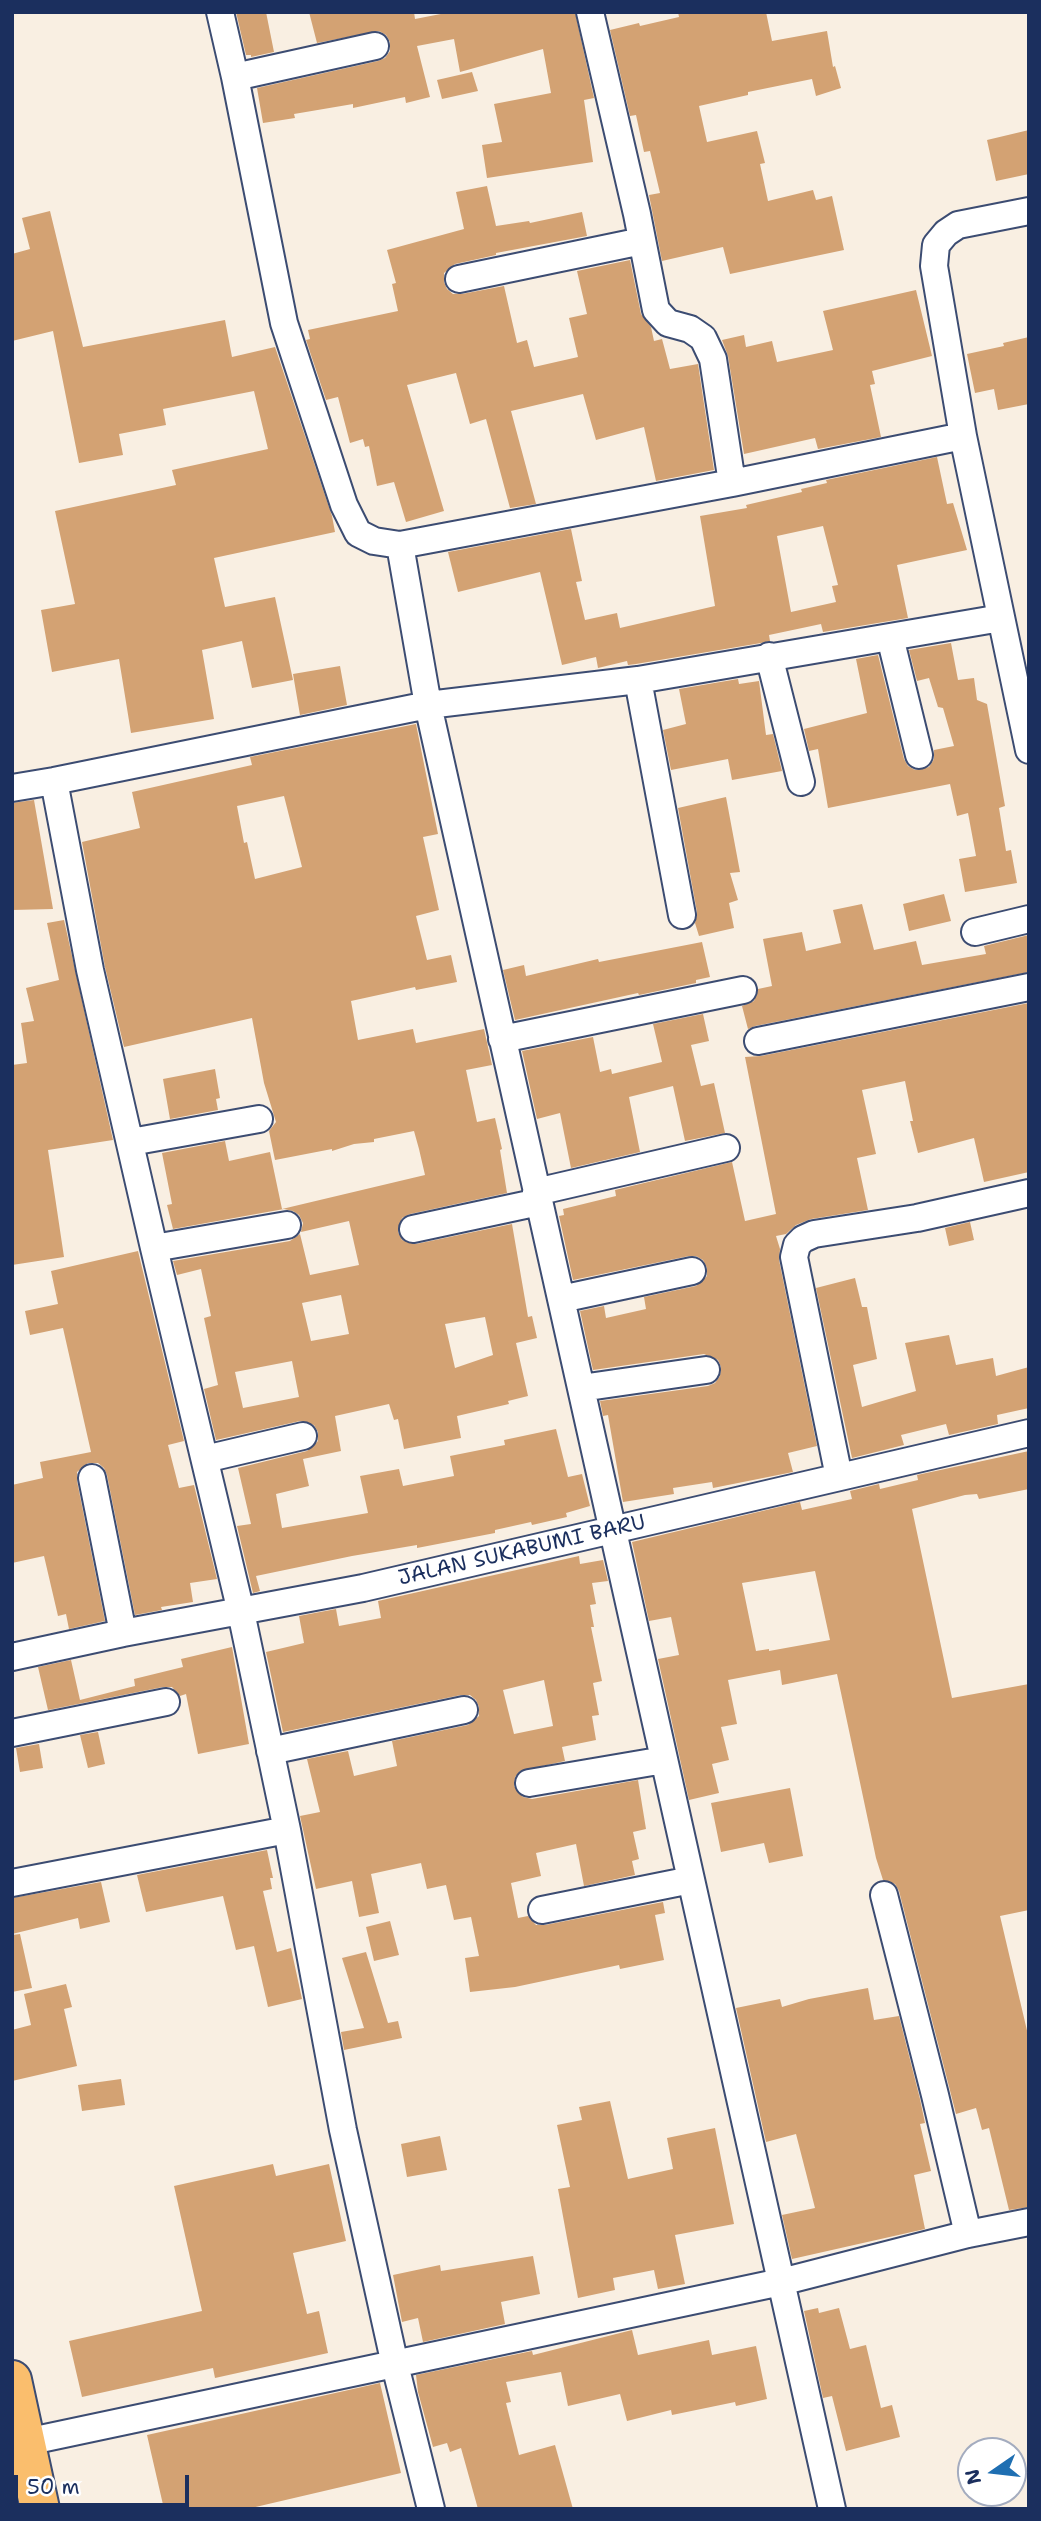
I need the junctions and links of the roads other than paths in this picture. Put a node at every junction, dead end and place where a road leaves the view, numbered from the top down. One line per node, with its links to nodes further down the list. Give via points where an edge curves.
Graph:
1 (220, 12): 4 (street)
2 (590, 12): 6 (street)
3 (375, 46): 4 (street)
4 (235, 77): 10 (street, via 284,323 344,505 358,533)
5 (1029, 211): 8 (street, via 958,225 936,245 934,266)
6 (642, 241): 7 (street); 9 (street, via 656,310 668,323 703,338 713,359)
7 (459, 279)
8 (962, 436): 9 (street); 11 (street)
9 (732, 483): 10 (street)
10 (400, 545): 15 (street)
11 (1001, 618): 12 (street); 16 (street)
12 (890, 637): 13 (street); 17 (street)
13 (769, 656): 14 (street); 19 (street)
14 (638, 680): 15 (street); 21 (street)
15 (428, 705): 18 (street); 26 (street)
16 (1029, 750)
17 (919, 755)
18 (54, 781): 20 (street); 29 (street, via 90,970)
19 (801, 782)
20 (12, 788)
21 (682, 915)
22 (1029, 919): 23 (street)
23 (975, 932)
24 (1029, 987): 27 (street)
25 (743, 990): 26 (street)
26 (502, 1039): 32 (street)
27 (758, 1041)
28 (259, 1119): 29 (street)
29 (131, 1142): 35 (street)
30 (726, 1148): 32 (street)
31 (1029, 1193): 43 (street, via 814,1234 797,1245 794,1257)
32 (538, 1197): 34 (street); 37 (street)
33 (287, 1225): 35 (street)
34 (413, 1229)
35 (154, 1248): 42 (street)
36 (692, 1271): 37 (street)
37 (561, 1299): 39 (street)
38 (706, 1370): 39 (street)
39 (581, 1388): 45 (street)
40 (1029, 1433): 43 (street, JALAN SUKABUMI BARU)
41 (303, 1436): 42 (street)
42 (205, 1459): 46 (street)
43 (839, 1477): 45 (street, JALAN SUKABUMI BARU)
44 (92, 1478): 47 (street)
45 (612, 1529): 46 (street, JALAN SUKABUMI BARU); 53 (street)
46 (241, 1612): 47 (street, JALAN SUKABUMI BARU); 52 (street)
47 (123, 1633): 48 (street, JALAN SUKABUMI BARU)
48 (12, 1657)
49 (166, 1702): 51 (street)
50 (464, 1710): 52 (street)
51 (12, 1733)
52 (270, 1751): 55 (street)
53 (664, 1760): 54 (street); 56 (street)
54 (529, 1783)
55 (287, 1830): 57 (street); 63 (street, via 343,2130)
56 (691, 1880): 59 (street); 62 (street)
57 (12, 1883)
58 (884, 1895): 61 (street)
59 (542, 1910)
60 (1029, 2222): 61 (street)
61 (968, 2234): 62 (street)
62 (781, 2282): 63 (street); 68 (street)
63 (395, 2365): 65 (street); 67 (street)
64 (12, 2380): 65 (highway)
65 (19, 2444): 66 (highway)
66 (40, 2509)
67 (431, 2509)
68 (832, 2509)

